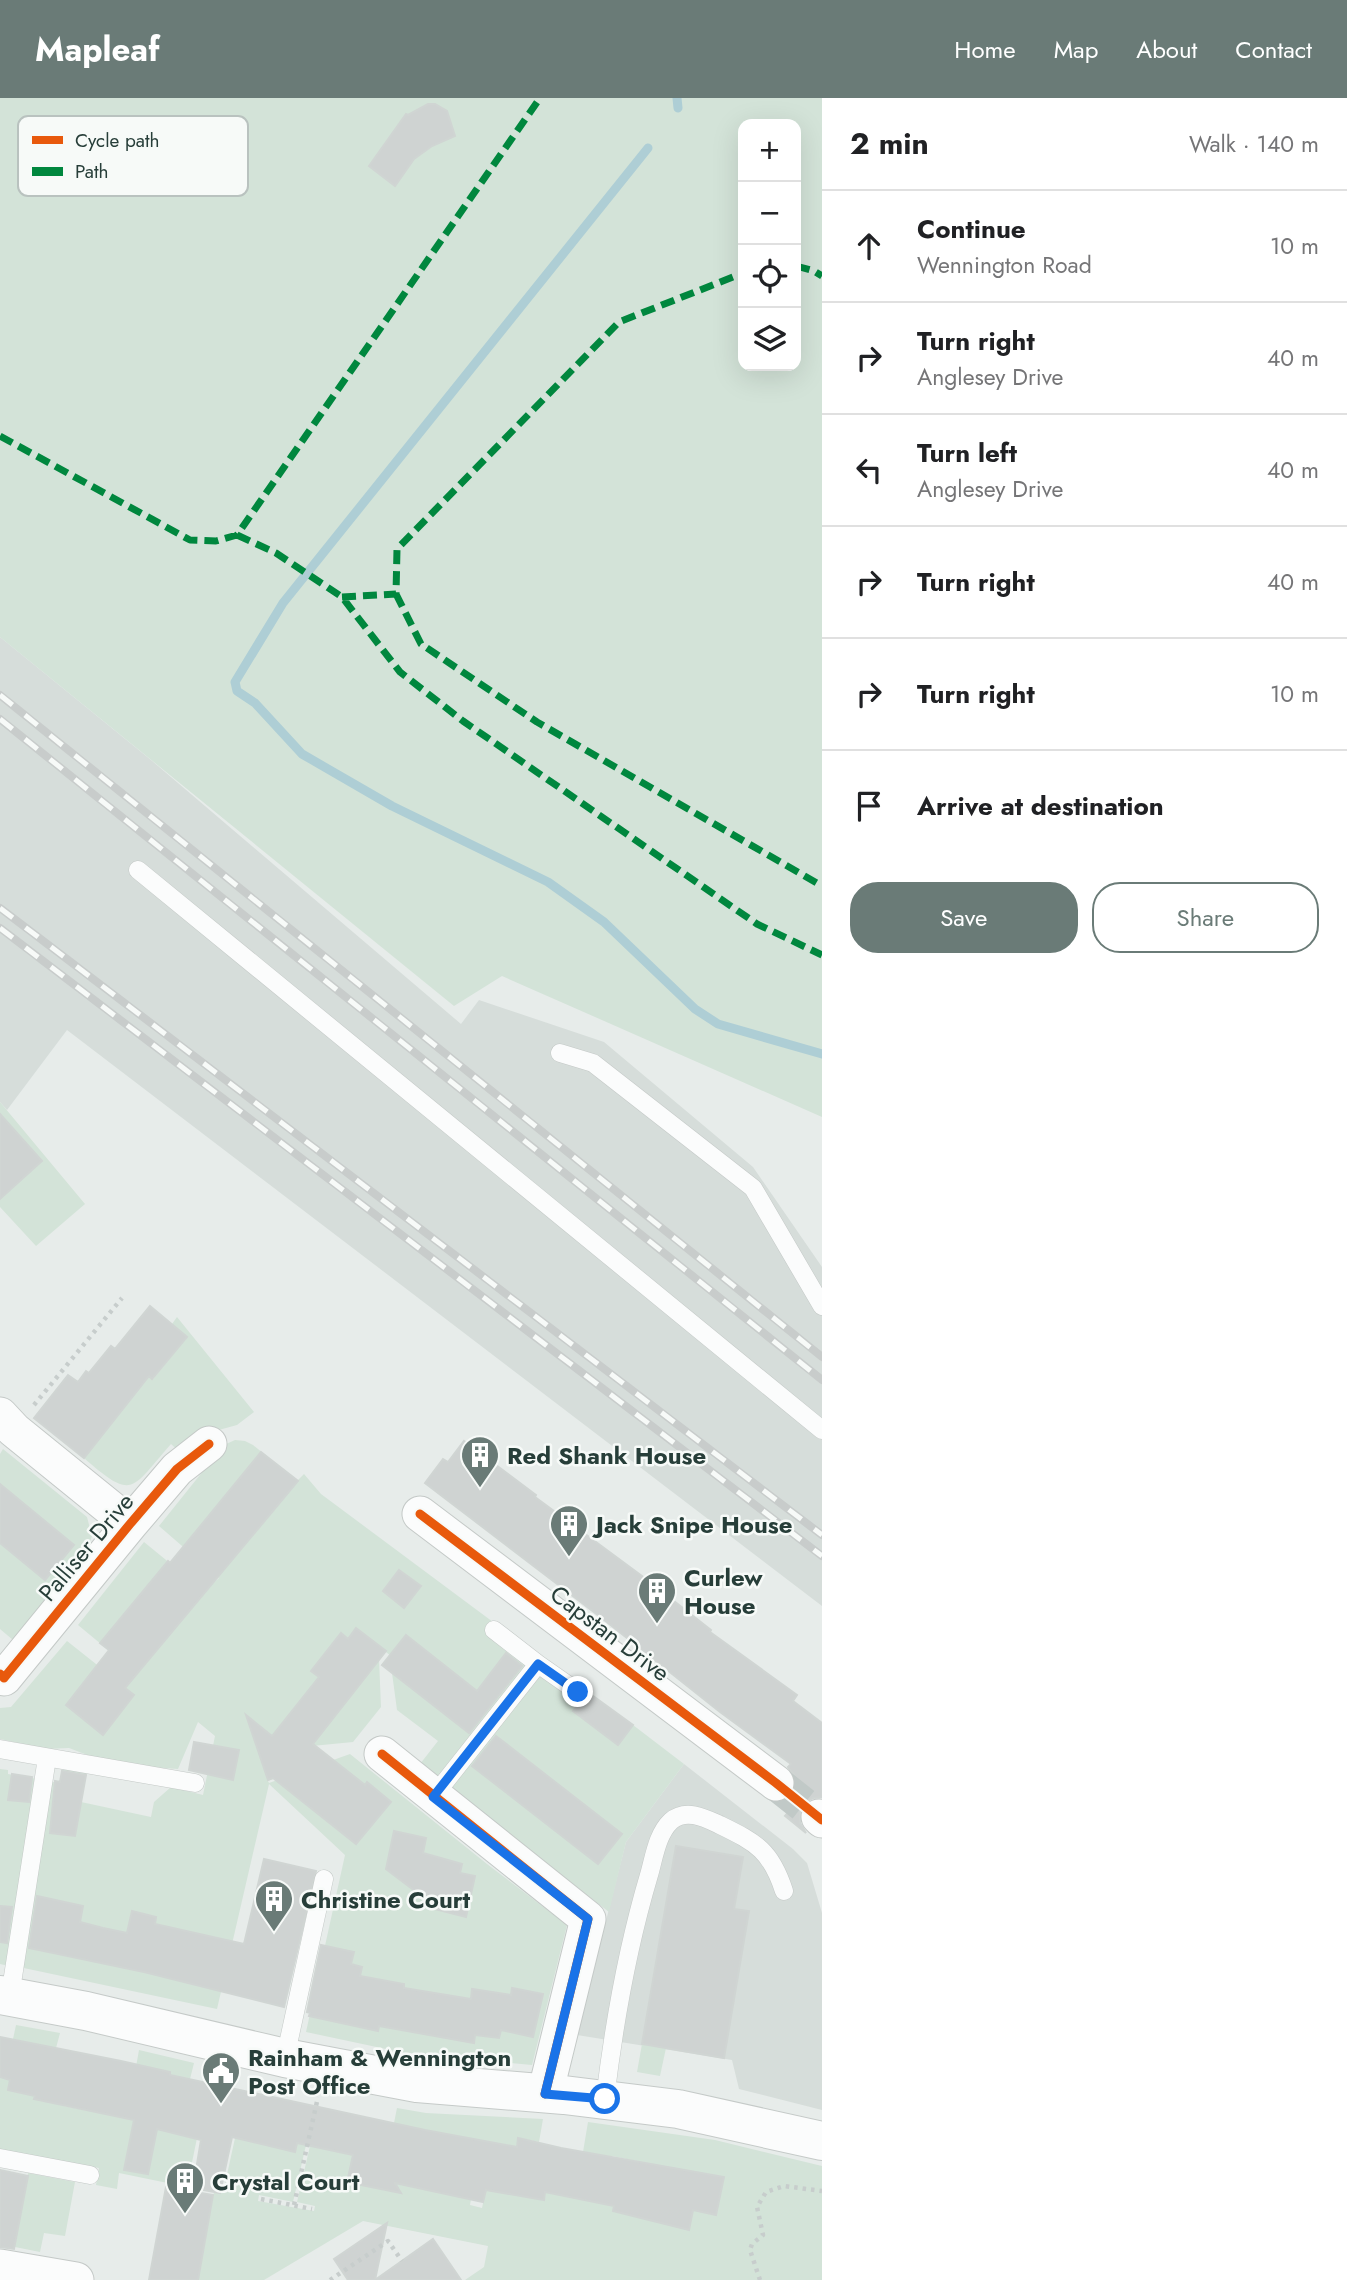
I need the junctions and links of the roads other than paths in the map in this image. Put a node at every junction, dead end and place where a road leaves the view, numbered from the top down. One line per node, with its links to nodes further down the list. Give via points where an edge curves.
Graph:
1 (138, 870): 5 (lane)
2 (561, 1053): 3 (lane, via 593,1063 753,1188)
3 (822, 1306)
4 (7, 1422): 8 (street, Palliser Drive)
5 (822, 1430)
6 (209, 1444): 8 (street, Palliser Drive, via 177,1469)
7 (420, 1514): 17 (street, Capstan Drive)
8 (130, 1524): 11 (street, Palliser Drive, via 4,1678)
9 (494, 1630): 10 (lane)
10 (538, 1664): 12 (lane); 18 (lane)
11 (0, 1674)
12 (578, 1692)
13 (0, 1749): 15 (lane)
14 (382, 1754): 18 (street)
15 (47, 1758): 16 (lane); 21 (lane)
16 (195, 1783)
17 (776, 1783)
18 (433, 1797): 23 (street, via 588,1919)
19 (324, 1879): 22 (lane)
20 (784, 1891): 24 (lane, via 762,1849 744,1837 701,1816 672,1820 659,1843 632,1931)
21 (5, 1996): 22 (main road)
22 (285, 2058): 23 (main road, via 417,2083)
23 (545, 2094): 24 (main road)
24 (605, 2099): 25 (main road, via 678,2109)
25 (822, 2141)
26 (0, 2158): 27 (lane)
27 (90, 2175)
28 (0, 2267): 29 (street)
29 (76, 2280)

